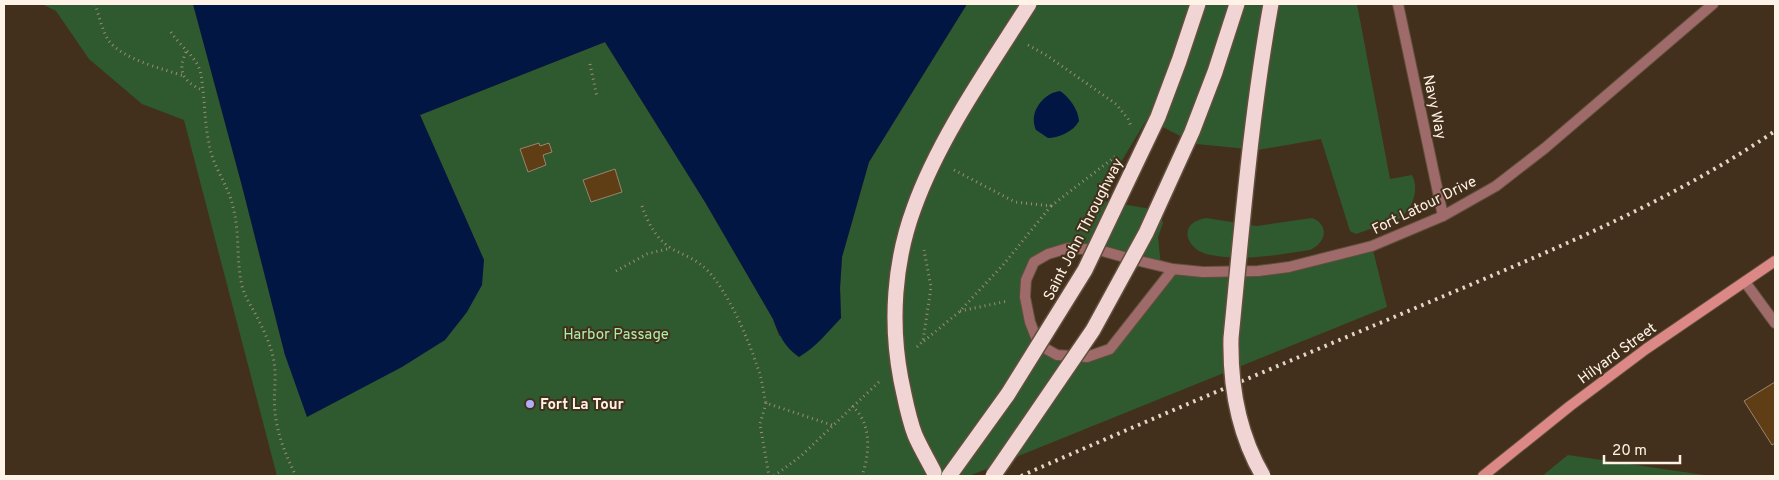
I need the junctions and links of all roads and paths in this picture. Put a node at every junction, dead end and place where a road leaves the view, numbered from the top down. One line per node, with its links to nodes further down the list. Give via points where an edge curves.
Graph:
1 (95, 4): 12 (path, via 107,38 116,49)
2 (1029, 4): 33 (highway, bridge, via 930,171 902,248 894,327 898,367 915,435)
3 (1198, 4): 37 (highway, Saint John Throughway, bridge, via 1158,116 1085,270 1008,394)
4 (1237, 4): 38 (highway, bridge, via 1216,72 1146,233 1093,330)
5 (1271, 4): 39 (highway, bridge, via 1251,146 1230,368 1242,429)
6 (1398, 4): 20 (street, Navy Way)
7 (1713, 4): 20 (street, Fort Latour Drive, via 1496,186)
8 (171, 32): 10 (path)
9 (1023, 42): 15 (path, via 1116,104 1128,119)
10 (186, 51): 12 (path, via 182,65); 13 (path, via 198,67)
11 (590, 64): 14 (path)
12 (184, 76): 13 (path, via 191,85)
13 (202, 90): 34 (path, via 209,146 233,205 242,285 274,362 279,432)
14 (597, 97)
15 (1132, 133)
16 (1123, 150): 19 (path)
17 (954, 170): 19 (path, via 1015,202)
18 (642, 206): 21 (path, via 654,232)
19 (1051, 206): 27 (path)
20 (1443, 216): 23 (street, Fort Latour Drive, via 1372,246 1290,267 1203,272)
21 (671, 248): 24 (path, via 647,254); 30 (path, via 687,255 708,272 727,299 758,366)
22 (1775, 262): 25 (main road, Hilyard Street)
23 (1173, 269): 26 (street, Fort Latour Drive, via 1099,250 1068,248 1034,262 1026,280); 26 (street, Fort Latour Drive, via 1110,349 1087,357 1057,355 1039,345)
24 (616, 271)
25 (1745, 282): 28 (street); 40 (main road, Hilyard Street, via 1570,406)
26 (1025, 297): 27 (path)
27 (959, 312): 29 (path)
28 (1775, 323)
29 (923, 341)
30 (766, 403): 32 (path); 35 (path, via 760,424)
31 (852, 406): 36 (path, via 860,413 869,439)
32 (832, 425)
33 (934, 472)
34 (296, 476)
35 (769, 476)
36 (862, 476)
37 (949, 476)
38 (993, 476)
39 (1263, 476)
40 (1483, 476)

